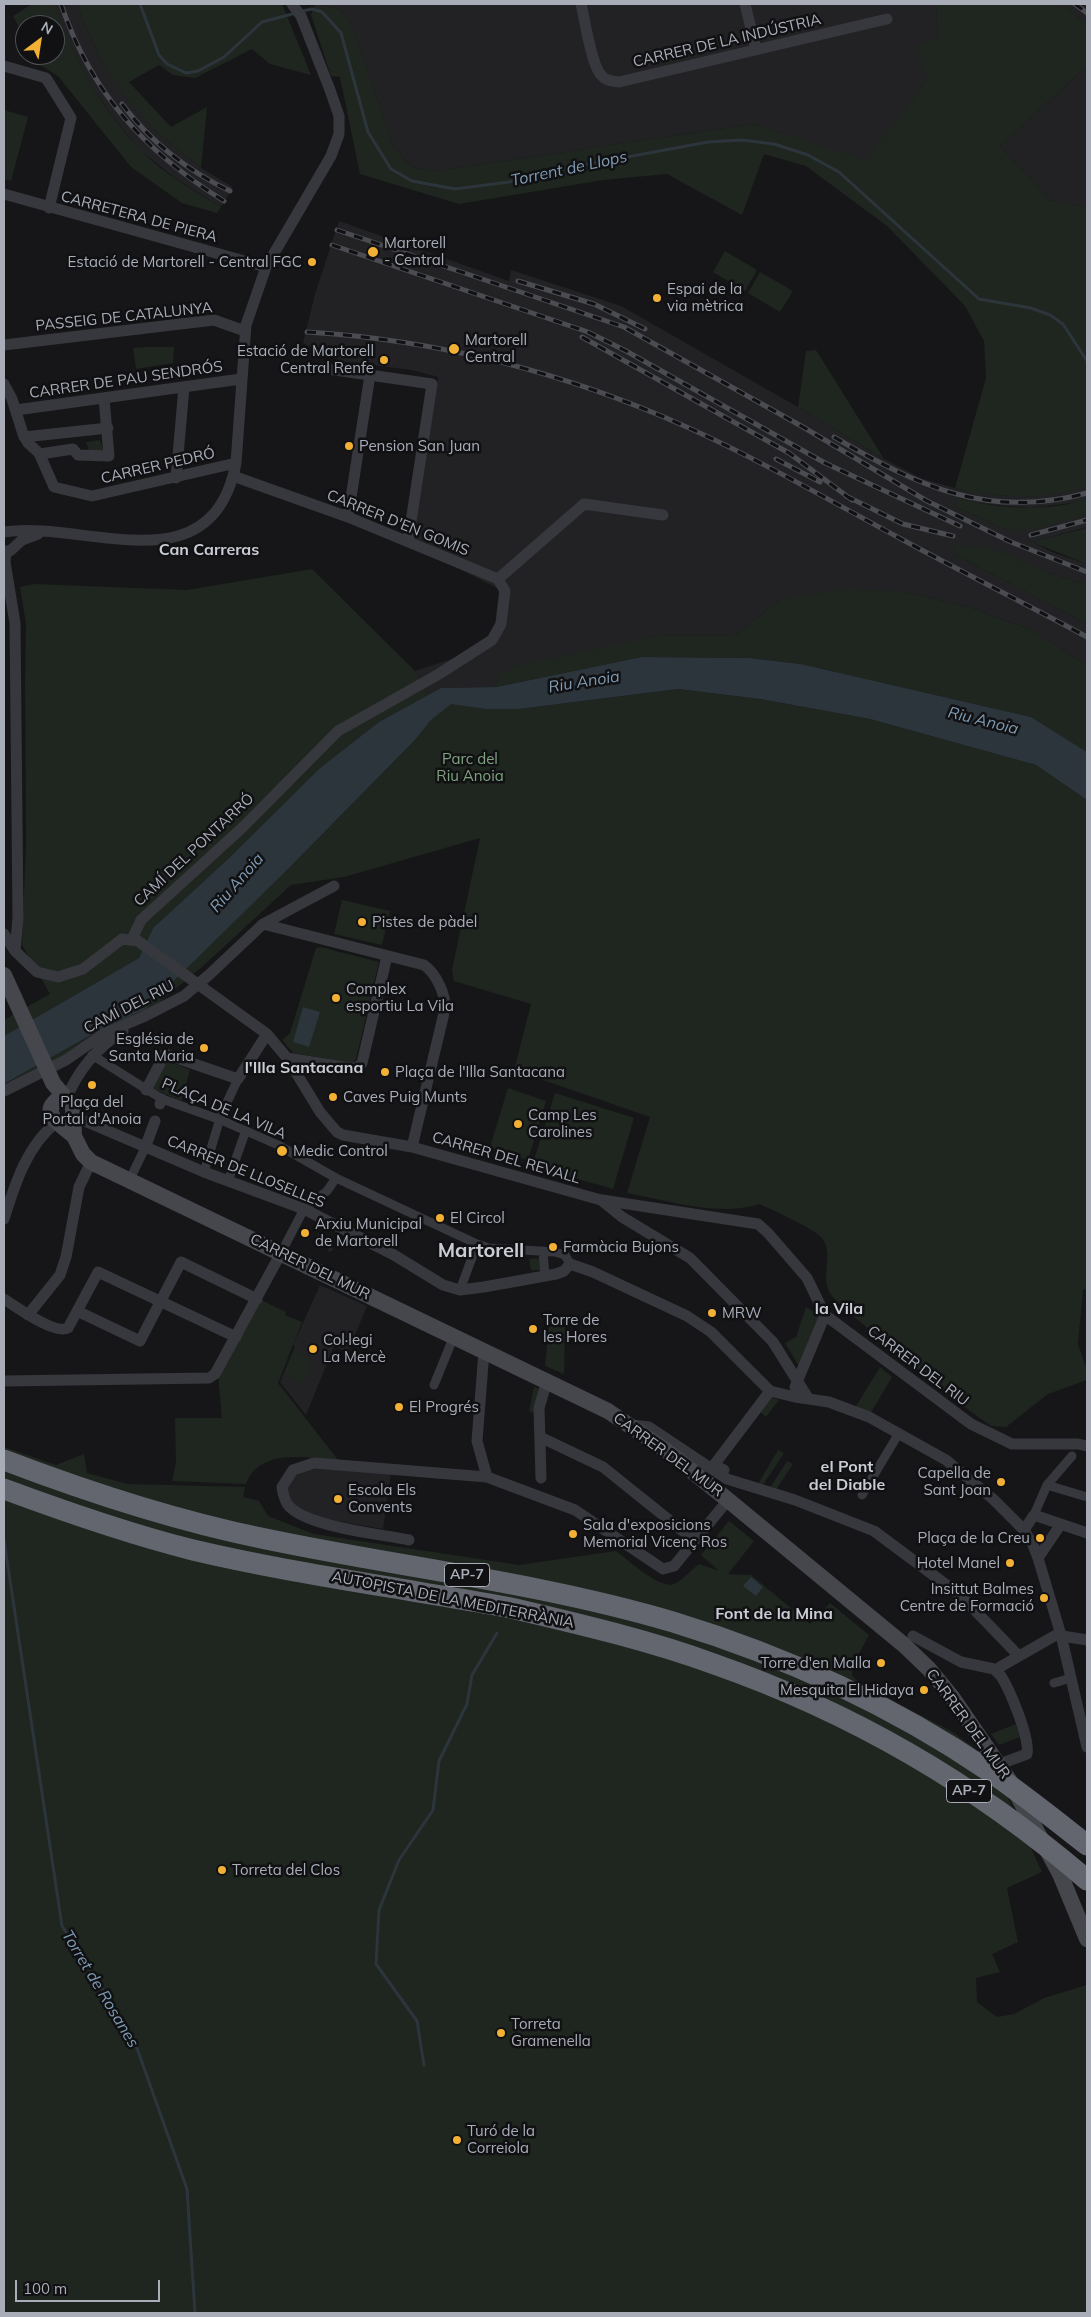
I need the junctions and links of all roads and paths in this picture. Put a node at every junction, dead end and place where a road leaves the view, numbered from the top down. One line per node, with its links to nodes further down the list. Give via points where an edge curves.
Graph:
1 (292, 4): 5 (street)
2 (300, 4): 5 (street)
3 (581, 4): 7 (street, CARRER DE LA INDÚSTRIA, via 595,64 604,78 619,82)
4 (745, 4): 7 (street)
5 (300, 16): 11 (street, via 334,100 340,134 331,156)
6 (887, 19): 7 (street, CARRER DE LA INDÚSTRIA)
7 (756, 49)
8 (4, 66): 10 (street, via 46,78 71,118)
9 (4, 194): 10 (street, CARRETERA DE PIERA)
10 (49, 208): 11 (street, CARRETERA DE PIERA)
11 (266, 267): 12 (street)
12 (245, 331): 13 (street, PASSEIG DE CATALUNYA, via 214,320); 16 (street)
13 (4, 345)
14 (321, 368): 15 (street)
15 (370, 375): 28 (street); 31 (street, via 432,384)
16 (241, 378): 18 (street, CARRER DE PAU SENDRÓS); 24 (street)
17 (4, 384): 20 (street, CARRER PEDRÓ)
18 (184, 387): 19 (street, CARRER DE PAU SENDRÓS); 26 (street)
19 (104, 398): 20 (street, CARRER DE PAU SENDRÓS); 21 (street)
20 (16, 410): 22 (street, CARRER PEDRÓ)
21 (108, 428): 22 (street); 23 (street, via 109,456 78,455 72,450)
22 (24, 436): 23 (street, CARRER PEDRÓ)
23 (40, 454): 26 (street, CARRER PEDRÓ, via 54,487 92,496)
24 (236, 462): 25 (street); 26 (street, CARRER PEDRÓ)
25 (233, 476): 28 (street, CARRER D'EN GOMIS); 30 (street, via 213,517 182,534 128,541)
26 (176, 478)
27 (664, 515): 33 (street, via 584,504)
28 (348, 518): 31 (street, CARRER D'EN GOMIS)
29 (8, 532): 30 (street); 32 (street, via 16,538)
30 (44, 532): 32 (street, via 30,536)
31 (408, 541): 33 (street, CARRER D'EN GOMIS)
32 (8, 550): 38 (street, via 5,562 15,623 18,918)
33 (498, 579): 37 (street, CAMÍ DEL PONTARRÓ, via 504,591 501,624 486,645 338,731 243,827 141,920)
34 (334, 886): 35 (street, CAMÍ DEL RIU)
35 (263, 924): 39 (street); 41 (street, CAMÍ DEL RIU)
36 (4, 934): 38 (street)
37 (132, 939): 38 (street, via 122,939 83,969 58,977 36,972); 41 (street, CARRER DEL REVALL)
38 (15, 951)
39 (387, 956): 45 (street, via 362,1063 357,1068 350,1068); 54 (street, via 430,969 445,1002)
40 (4, 975): 49 (main road)
41 (197, 985): 42 (street, CAMÍ DEL RIU, via 179,999); 43 (street, CARRER DEL REVALL)
42 (143, 1017): 44 (street); 48 (street, CAMÍ DEL RIU, via 104,1033 66,1060)
43 (267, 1034): 45 (street, CARRER DEL REVALL); 46 (street)
44 (92, 1055): 47 (street, PLAÇA DE LA VILA); 49 (street)
45 (287, 1058): 54 (street, CARRER DEL REVALL, via 320,1112 337,1132)
46 (238, 1079): 47 (street, via 165,1054); 51 (street)
47 (146, 1090): 51 (street, PLAÇA DE LA VILA, via 161,1101)
48 (4, 1091)
49 (62, 1100): 50 (main road, via 73,1107)
50 (66, 1119): 55 (street, CARRER DE LLOSELLES); 56 (main road, CARRER DEL MUR, via 83,1154); 63 (street, via 38,1142 17,1178)
51 (221, 1120): 53 (street, PLAÇA DE LA VILA); 57 (street)
52 (155, 1121): 55 (street)
53 (246, 1130): 58 (street, PLAÇA DE LA VILA); 60 (street)
54 (412, 1147): 61 (street, CARRER DEL REVALL)
55 (145, 1148): 57 (street, CARRER DE LLOSELLES); 59 (street)
56 (91, 1162): 59 (main road, CARRER DEL MUR); 74 (street, via 79,1187 60,1275)
57 (204, 1172): 60 (street, CARRER DE LLOSELLES)
58 (336, 1178): 62 (street, via 327,1191); 64 (street, PLAÇA DE LA VILA)
59 (129, 1181): 66 (main road, CARRER DEL MUR)
60 (228, 1181): 62 (street, CARRER DE LLOSELLES)
61 (601, 1200): 75 (street, CARRER DEL RIU, via 758,1224 807,1278); 81 (street, CARRER DEL REVALL, via 622,1217 690,1258 773,1342)
62 (304, 1209): 66 (street); 69 (street, CARRER DE LLOSELLES, via 394,1255 443,1285)
63 (4, 1219)
64 (477, 1244): 65 (street, PLAÇA DE LA VILA, via 489,1248); 69 (street)
65 (543, 1251): 67 (street, PLAÇA DE LA VILA, via 561,1253); 68 (street)
66 (281, 1253): 71 (street); 78 (main road, CARRER DEL MUR)
67 (570, 1264): 68 (street, via 564,1271); 83 (street, via 687,1316 711,1332)
68 (545, 1276): 69 (street)
69 (460, 1290)
70 (4, 1299): 74 (street)
71 (257, 1299): 72 (street, via 181,1262); 76 (street)
72 (160, 1301): 73 (street, via 98,1272); 73 (street, via 140,1341); 76 (street)
73 (77, 1311): 74 (street, via 64,1330)
74 (28, 1315)
75 (825, 1316): 81 (street); 89 (street, CARRER DEL RIU, via 971,1424 1012,1444)
76 (236, 1337): 79 (street, via 215,1374 209,1378)
77 (452, 1341): 82 (street)
78 (484, 1351): 80 (main road, CARRER DEL MUR); 91 (street, via 477,1441)
79 (4, 1381)
80 (547, 1381): 86 (main road, CARRER DEL MUR); 88 (street, via 539,1408)
81 (797, 1384): 84 (street); 85 (street, CARRER DEL REVALL)
82 (434, 1385)
83 (770, 1391): 84 (street); 94 (street, via 714,1464)
84 (784, 1395): 85 (street)
85 (808, 1398): 87 (street, via 843,1406)
86 (629, 1425): 94 (street, via 649,1427 727,1479); 98 (main road, CARRER DEL MUR)
87 (899, 1433): 96 (street); 101 (street, via 956,1467)
88 (540, 1437): 92 (street); 104 (street, via 603,1467)
89 (1078, 1449): 93 (street)
90 (4, 1460): 115 (highway, AUTOPISTA DE LA MEDITERRÀNIA / AP-7, via 166,1515 242,1534 510,1583 627,1609 751,1648 898,1715 990,1772)
91 (487, 1477): 103 (street, via 314,1463 292,1470 282,1487 289,1506 314,1521); 104 (street, via 575,1510 663,1569 674,1566)
92 (541, 1478)
93 (1047, 1485): 97 (street); 99 (street)
94 (757, 1488): 109 (street, via 874,1532 960,1595)
95 (4, 1489): 116 (highway, AUTOPISTA DE LA MEDITERRÀNIA / AP-7, via 63,1511 194,1550 507,1608 586,1626 713,1663 840,1717 918,1758 1021,1827)
96 (862, 1495)
97 (1087, 1497)
98 (728, 1500): 104 (street); 114 (main road, CARRER DEL MUR, via 918,1658 948,1692)
99 (1034, 1515): 100 (street); 101 (street)
100 (1061, 1524): 102 (street); 105 (street)
101 (1024, 1530): 105 (street)
102 (1087, 1533)
103 (409, 1540)
104 (694, 1540)
105 (1038, 1558): 106 (street)
106 (1061, 1635): 108 (street); 109 (street); 111 (street)
107 (913, 1636): 114 (street, via 961,1662 994,1669 1001,1676 1028,1751)
108 (1087, 1640)
109 (1019, 1656): 110 (street)
110 (1000, 1667)
111 (1071, 1678): 112 (street); 113 (street)
112 (1054, 1683)
113 (1087, 1747)
114 (1000, 1764): 117 (main road, CARRER DEL MUR, via 1060,1874)
115 (1087, 1845)
116 (1087, 1880)
117 (1087, 1941)

